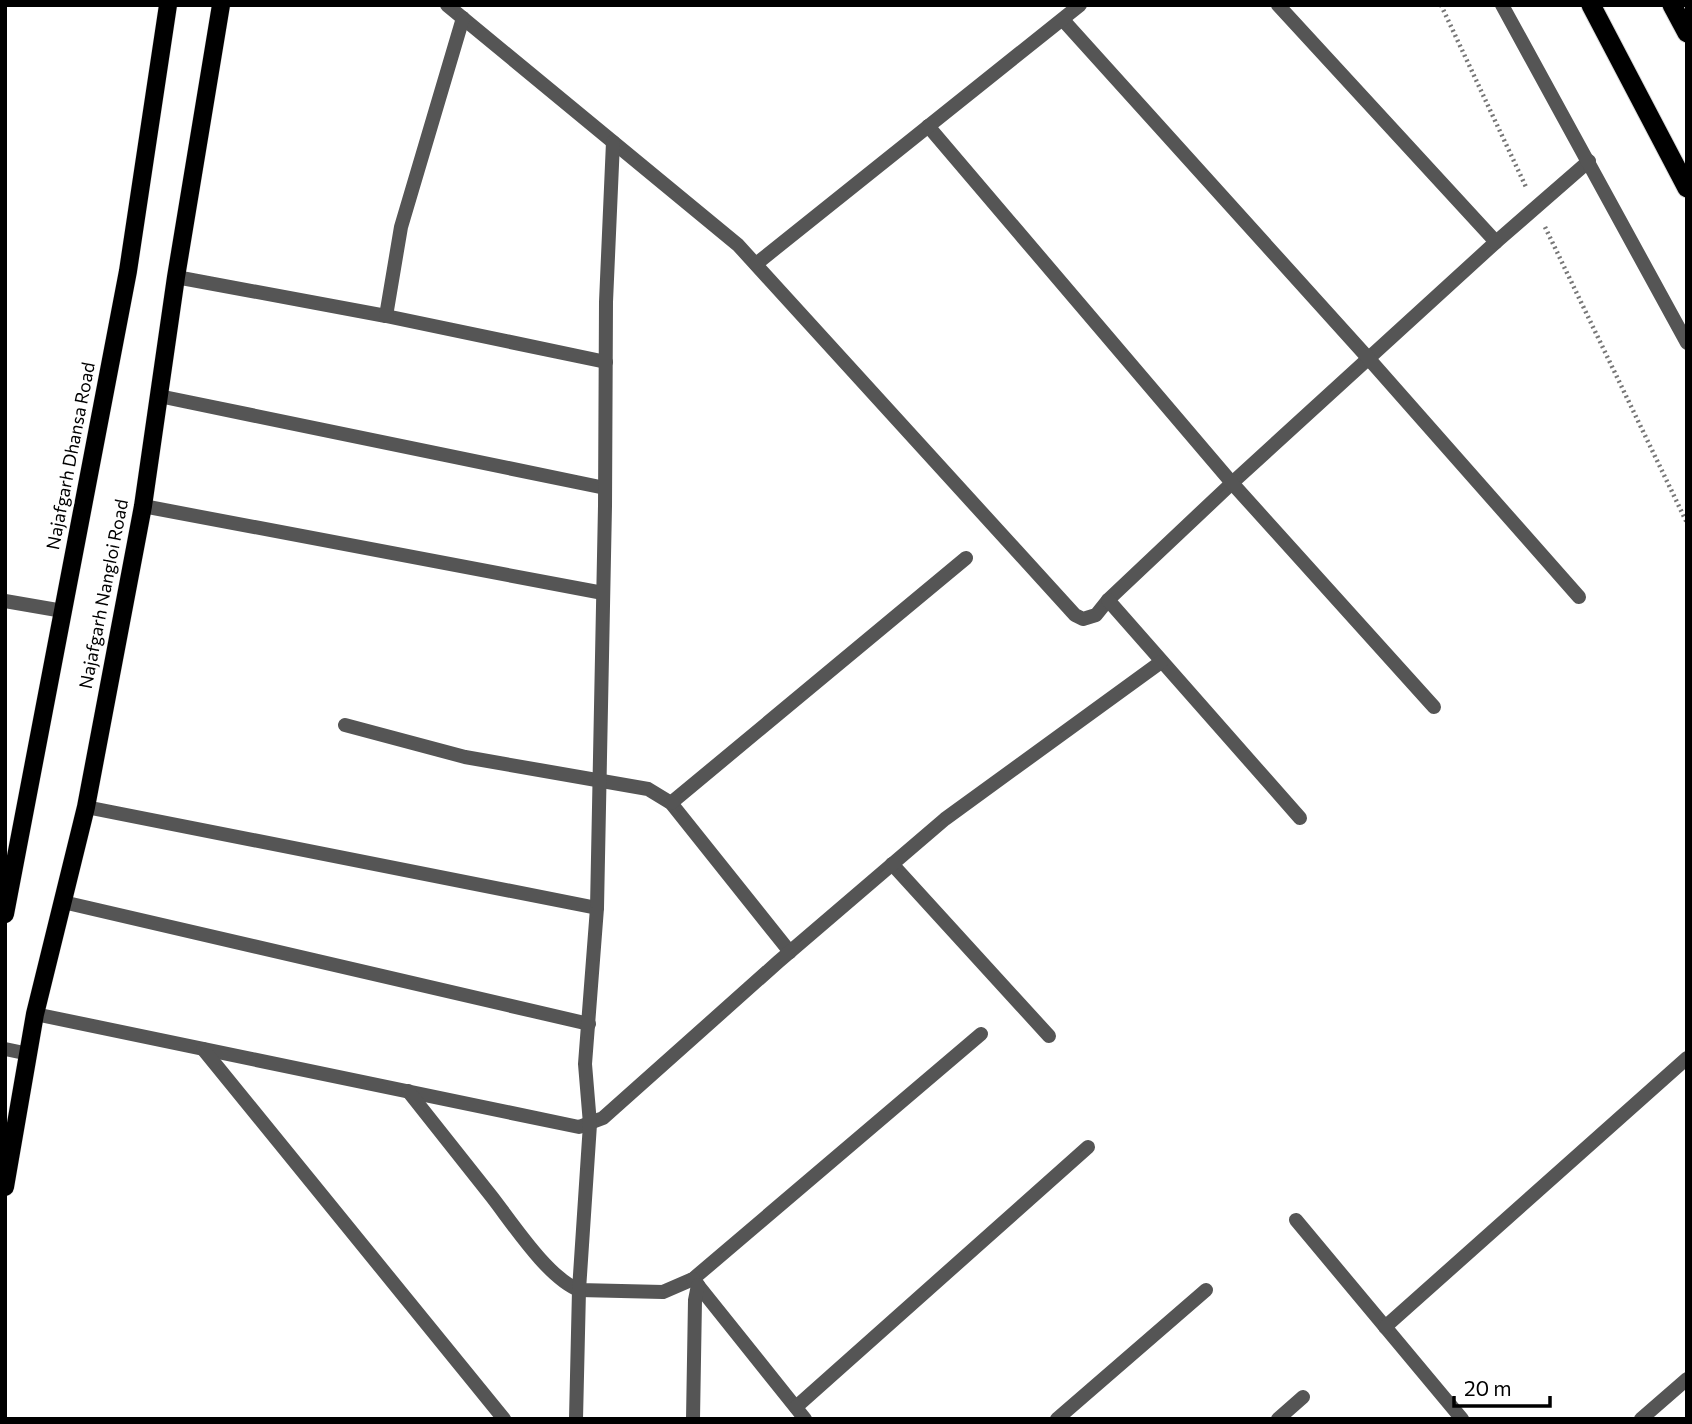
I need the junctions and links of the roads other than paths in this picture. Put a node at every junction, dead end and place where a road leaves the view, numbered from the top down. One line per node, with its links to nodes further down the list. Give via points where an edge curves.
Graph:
1 (168, 5): 32 (main road, Najafgarh Dhansa Road, via 128,271)
2 (221, 5): 18 (main road, Najafgarh Nangloi Road)
3 (447, 5): 9 (street)
4 (1080, 5): 10 (street)
5 (1278, 5): 16 (street)
6 (1502, 5): 14 (street)
7 (1591, 5): 15 (highway)
8 (1672, 5): 11 (highway)
9 (463, 18): 13 (street); 19 (street, via 401,227)
10 (1063, 20): 12 (street); 21 (street)
11 (1687, 33)
12 (929, 126): 17 (street); 24 (street)
13 (613, 142): 17 (street); 22 (street)
14 (1589, 161): 16 (street); 20 (street)
15 (1687, 188)
16 (1496, 242): 21 (street)
17 (756, 264): 30 (street, via 1076,615 1083,619 1096,615)
18 (176, 277): 19 (street); 23 (main road, Najafgarh Nangloi Road)
19 (386, 316): 22 (street)
20 (1687, 343)
21 (1369, 359): 24 (street); 29 (street)
22 (606, 362): 25 (street)
23 (159, 396): 25 (street); 26 (main road, Najafgarh Nangloi Road)
24 (1232, 483): 30 (street); 34 (street)
25 (605, 488): 28 (street)
26 (143, 506): 28 (street); 38 (main road, Najafgarh Nangloi Road)
27 (966, 558): 37 (street)
28 (603, 593): 36 (street)
29 (1579, 597)
30 (1108, 600): 33 (street)
31 (5, 601): 32 (street)
32 (62, 611): 43 (main road, Najafgarh Dhansa Road)
33 (1161, 662): 39 (street); 40 (street, via 945,819)
34 (1434, 706)
35 (345, 725): 36 (street, via 465,757)
36 (599, 780): 37 (street, via 648,789); 42 (street)
37 (671, 803): 44 (street)
38 (86, 807): 41 (main road, Najafgarh Nangloi Road); 42 (street)
39 (1300, 818)
40 (892, 864): 44 (street); 48 (street)
41 (63, 902): 45 (main road, Najafgarh Nangloi Road); 46 (street)
42 (597, 908): 46 (street)
43 (5, 914)
44 (790, 952): 54 (street, via 603,1118)
45 (36, 1014): 50 (street); 51 (main road, Najafgarh Nangloi Road)
46 (589, 1024): 54 (street)
47 (981, 1034): 58 (street)
48 (1049, 1036)
49 (5, 1049): 51 (street)
50 (203, 1049): 53 (street); 65 (street)
51 (29, 1054): 56 (main road, Najafgarh Nangloi Road)
52 (1687, 1058): 61 (street)
53 (408, 1091): 54 (street, via 579,1127); 59 (street, via 533,1249 558,1278)
54 (590, 1124): 59 (street)
55 (1088, 1147): 64 (street)
56 (5, 1187)
57 (1296, 1220): 61 (street)
58 (696, 1282): 59 (street, via 663,1292); 64 (street); 67 (street)
59 (579, 1290): 66 (street)
60 (1206, 1290): 68 (street)
61 (1385, 1327): 70 (street)
62 (1687, 1379): 71 (street)
63 (1303, 1397): 69 (street)
64 (800, 1413)
65 (505, 1419)
66 (576, 1419)
67 (693, 1419)
68 (1057, 1419)
69 (1278, 1419)
70 (1462, 1419)
71 (1641, 1419)

